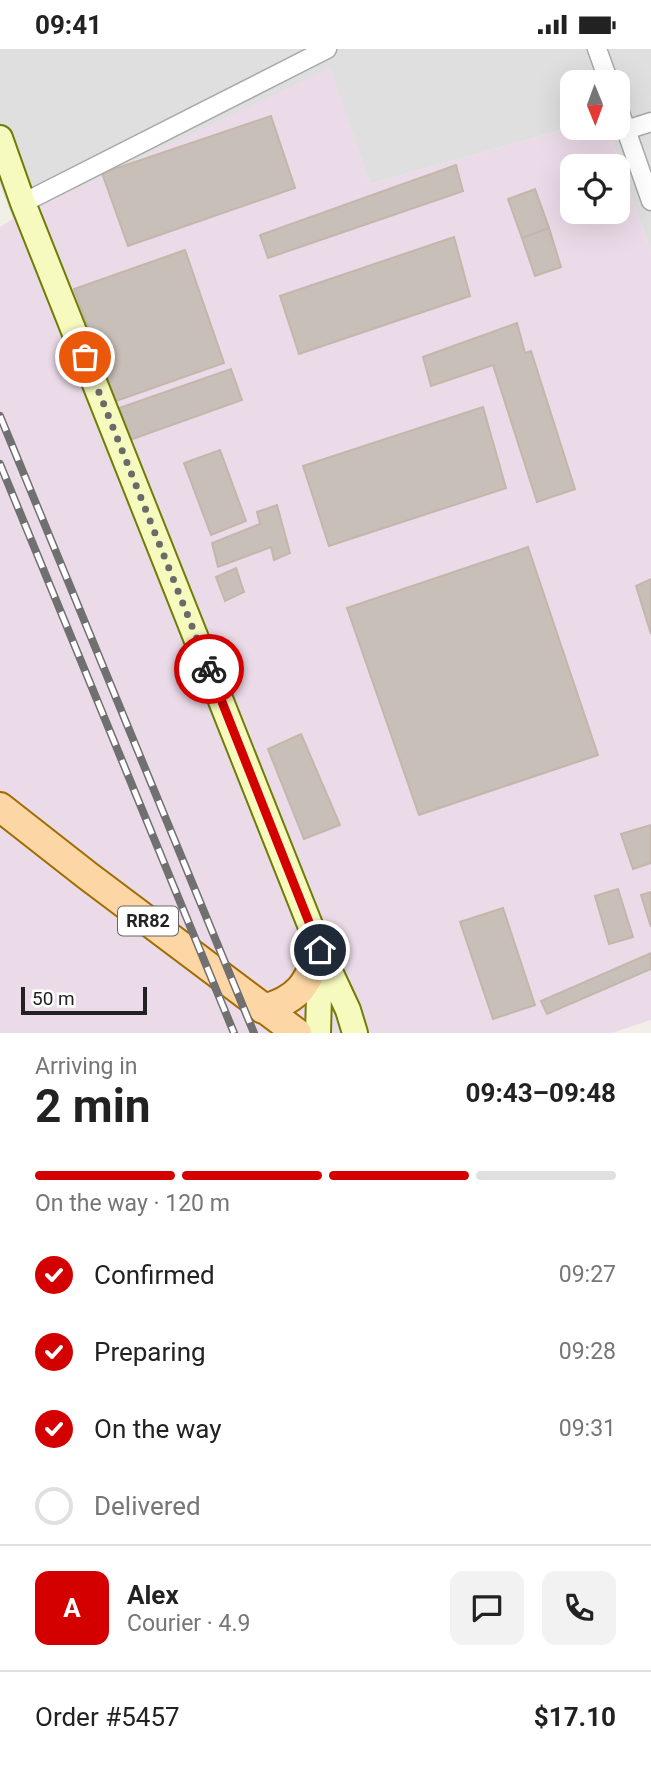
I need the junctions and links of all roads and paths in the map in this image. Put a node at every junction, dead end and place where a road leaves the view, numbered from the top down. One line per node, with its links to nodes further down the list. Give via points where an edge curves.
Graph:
1 (326, 49): 9 (street)
2 (597, 49): 3 (street)
3 (605, 70)
4 (651, 122): 5 (street)
5 (630, 129)
6 (0, 138): 9 (main road)
7 (630, 140): 8 (street)
8 (651, 201)
9 (23, 203): 11 (main road)
10 (0, 807): 12 (main road, RR82)
11 (320, 950): 12 (main road, via 303,987 292,998); 14 (main road); 15 (main road)
12 (263, 1009): 13 (main road, RR82)
13 (297, 1033)
14 (318, 1033)
15 (355, 1033)

